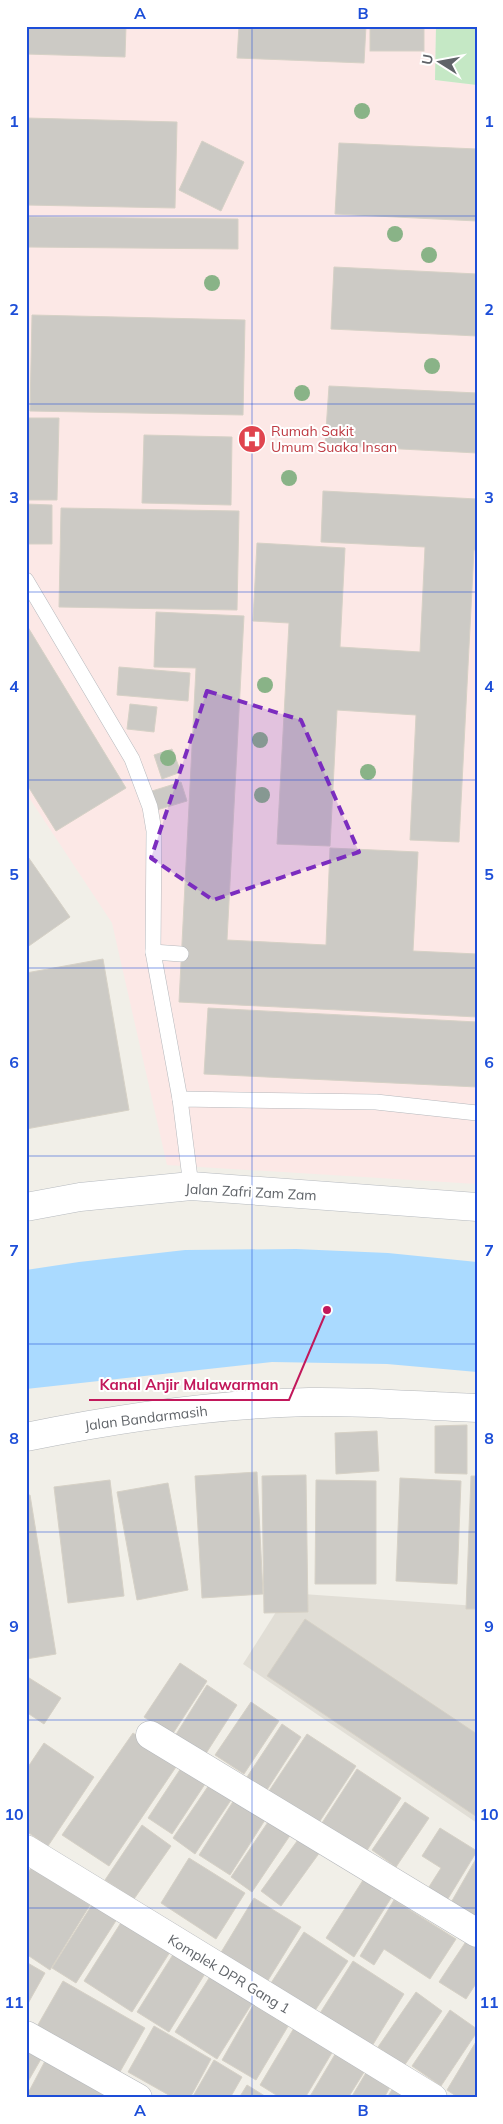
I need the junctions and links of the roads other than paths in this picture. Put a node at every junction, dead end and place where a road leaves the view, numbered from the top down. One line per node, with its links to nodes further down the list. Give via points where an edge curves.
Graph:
1 (26, 580): 2 (lane, via 132,759 141,781 154,831)
2 (153, 952): 3 (lane); 4 (lane)
3 (182, 954)
4 (180, 1099): 5 (lane, via 376,1102); 6 (lane)
5 (477, 1114)
6 (191, 1186): 7 (street, Jalan Zafri Zam Zam, via 80,1197); 8 (street, Jalan Zafri Zam Zam)
7 (26, 1207)
8 (477, 1207)
9 (477, 1408): 10 (street, Jalan Bandarmasih, via 310,1402 190,1411 78,1426)
10 (26, 1437)
11 (150, 1735): 13 (street)
12 (26, 1849): 16 (street, Komplek DPR Gang 1)
13 (477, 1933)
14 (26, 2035): 15 (street)
15 (138, 2098)
16 (433, 2098)

